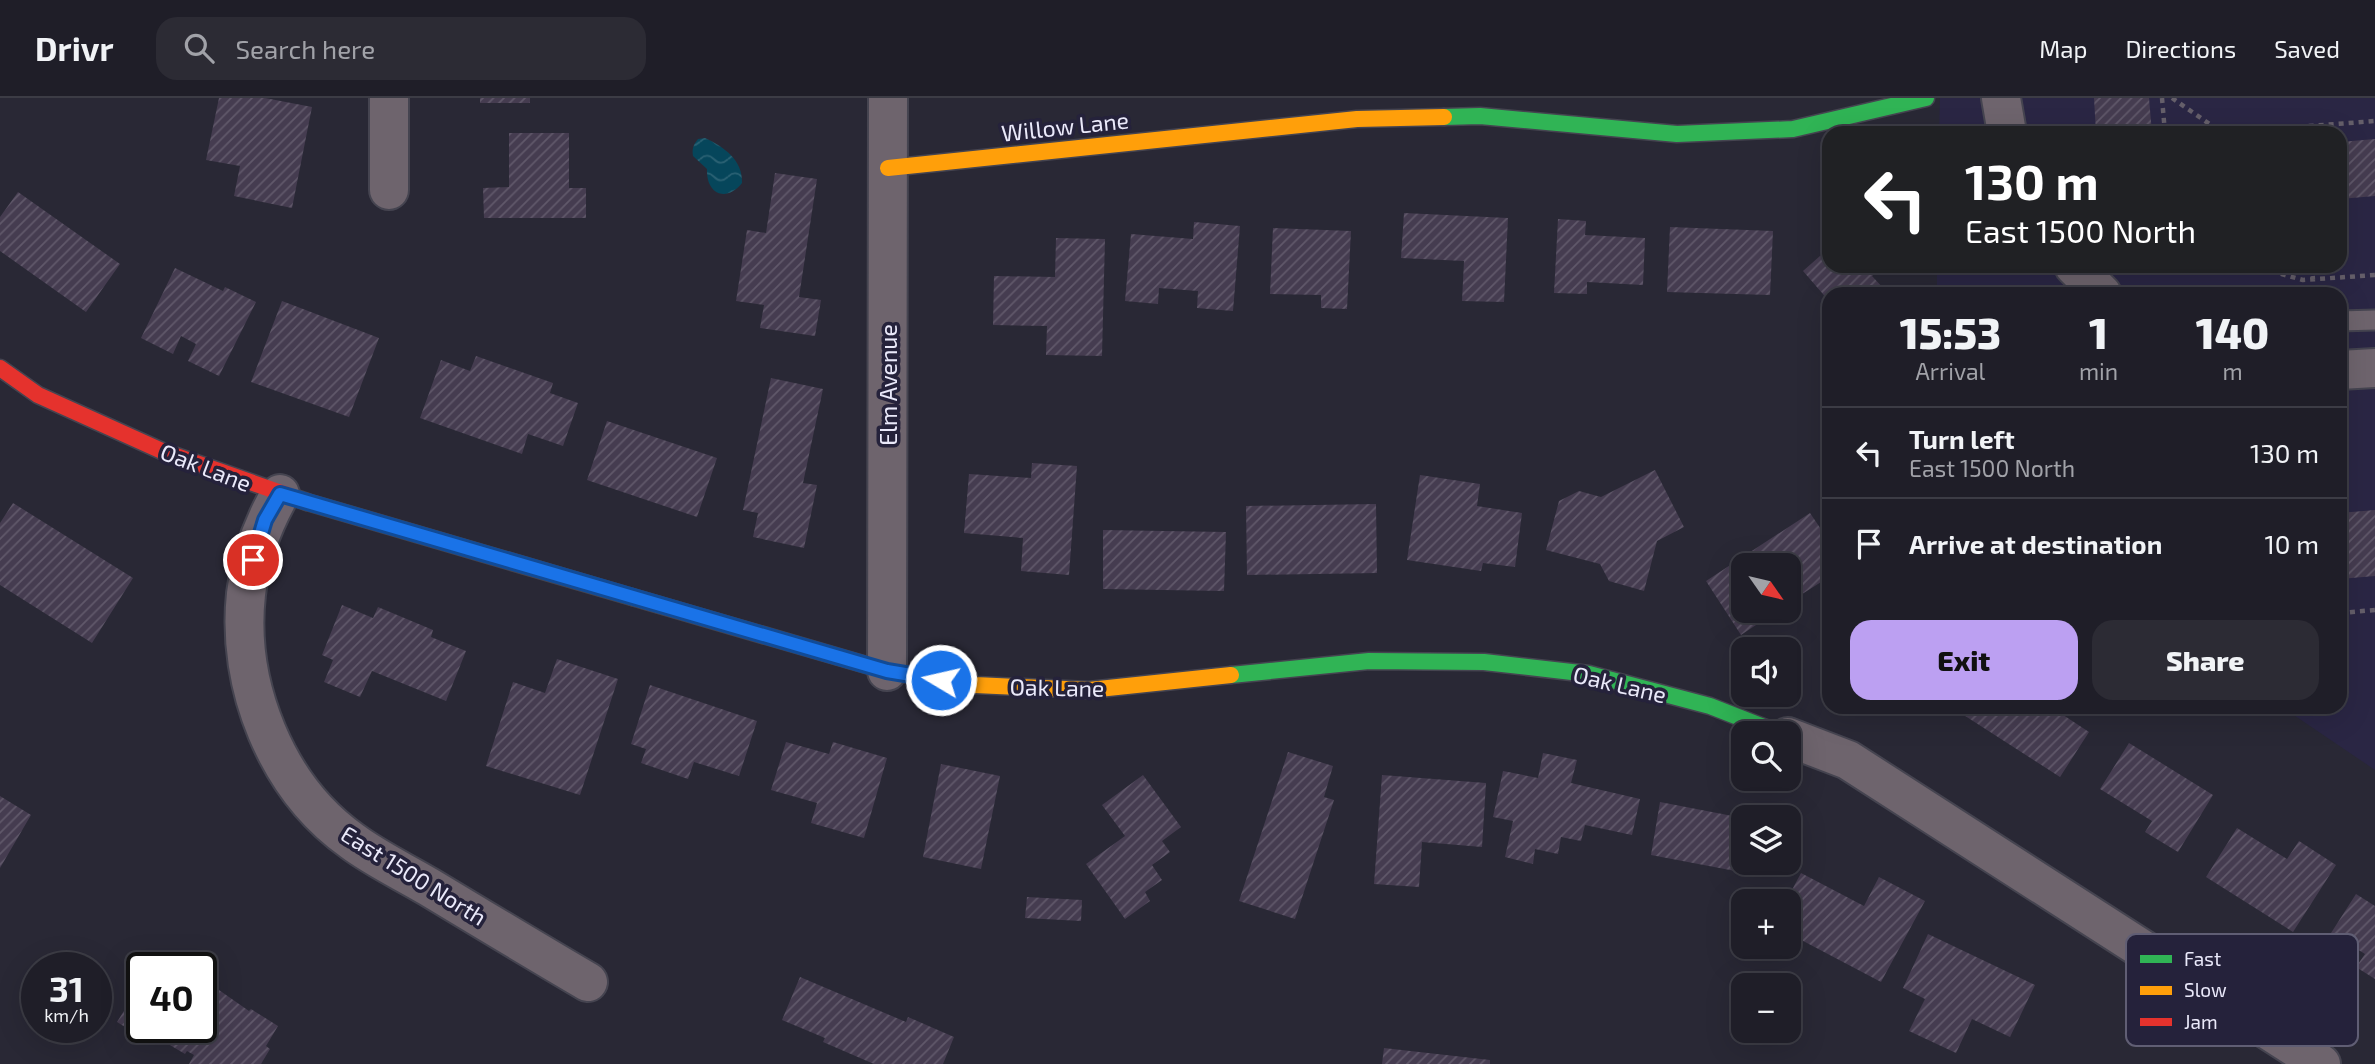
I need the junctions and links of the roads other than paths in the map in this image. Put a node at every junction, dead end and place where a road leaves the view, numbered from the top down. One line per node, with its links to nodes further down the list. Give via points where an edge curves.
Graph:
1 (389, 98): 7 (street)
2 (888, 98): 6 (street, Elm Avenue)
3 (1926, 98): 6 (street, Willow Lane, via 1793,129 1677,134 1479,116 1357,119)
4 (2001, 98): 5 (street)
5 (2006, 126)
6 (888, 168): 16 (street, Elm Avenue)
7 (389, 190)
8 (2081, 273): 9 (street)
9 (2095, 287)
10 (2375, 320): 11 (lane)
11 (2347, 321)
12 (0, 368): 15 (street, Oak Lane, via 38,395 113,429)
13 (2375, 368): 14 (street)
14 (2347, 370)
15 (280, 494): 16 (street, Oak Lane); 20 (street, East 1500 North, via 265,520 253,560 246,594 245,642 251,686 269,738 287,771 316,809 351,841)
16 (887, 671): 17 (street, Oak Lane, via 975,685 1089,690 1368,661 1484,662 1589,674 1710,706)
17 (1748, 721)
18 (1801, 742): 19 (street, via 1848,760)
19 (2126, 939)
20 (589, 982)
21 (2293, 1046): 22 (street)
22 (2321, 1064)

